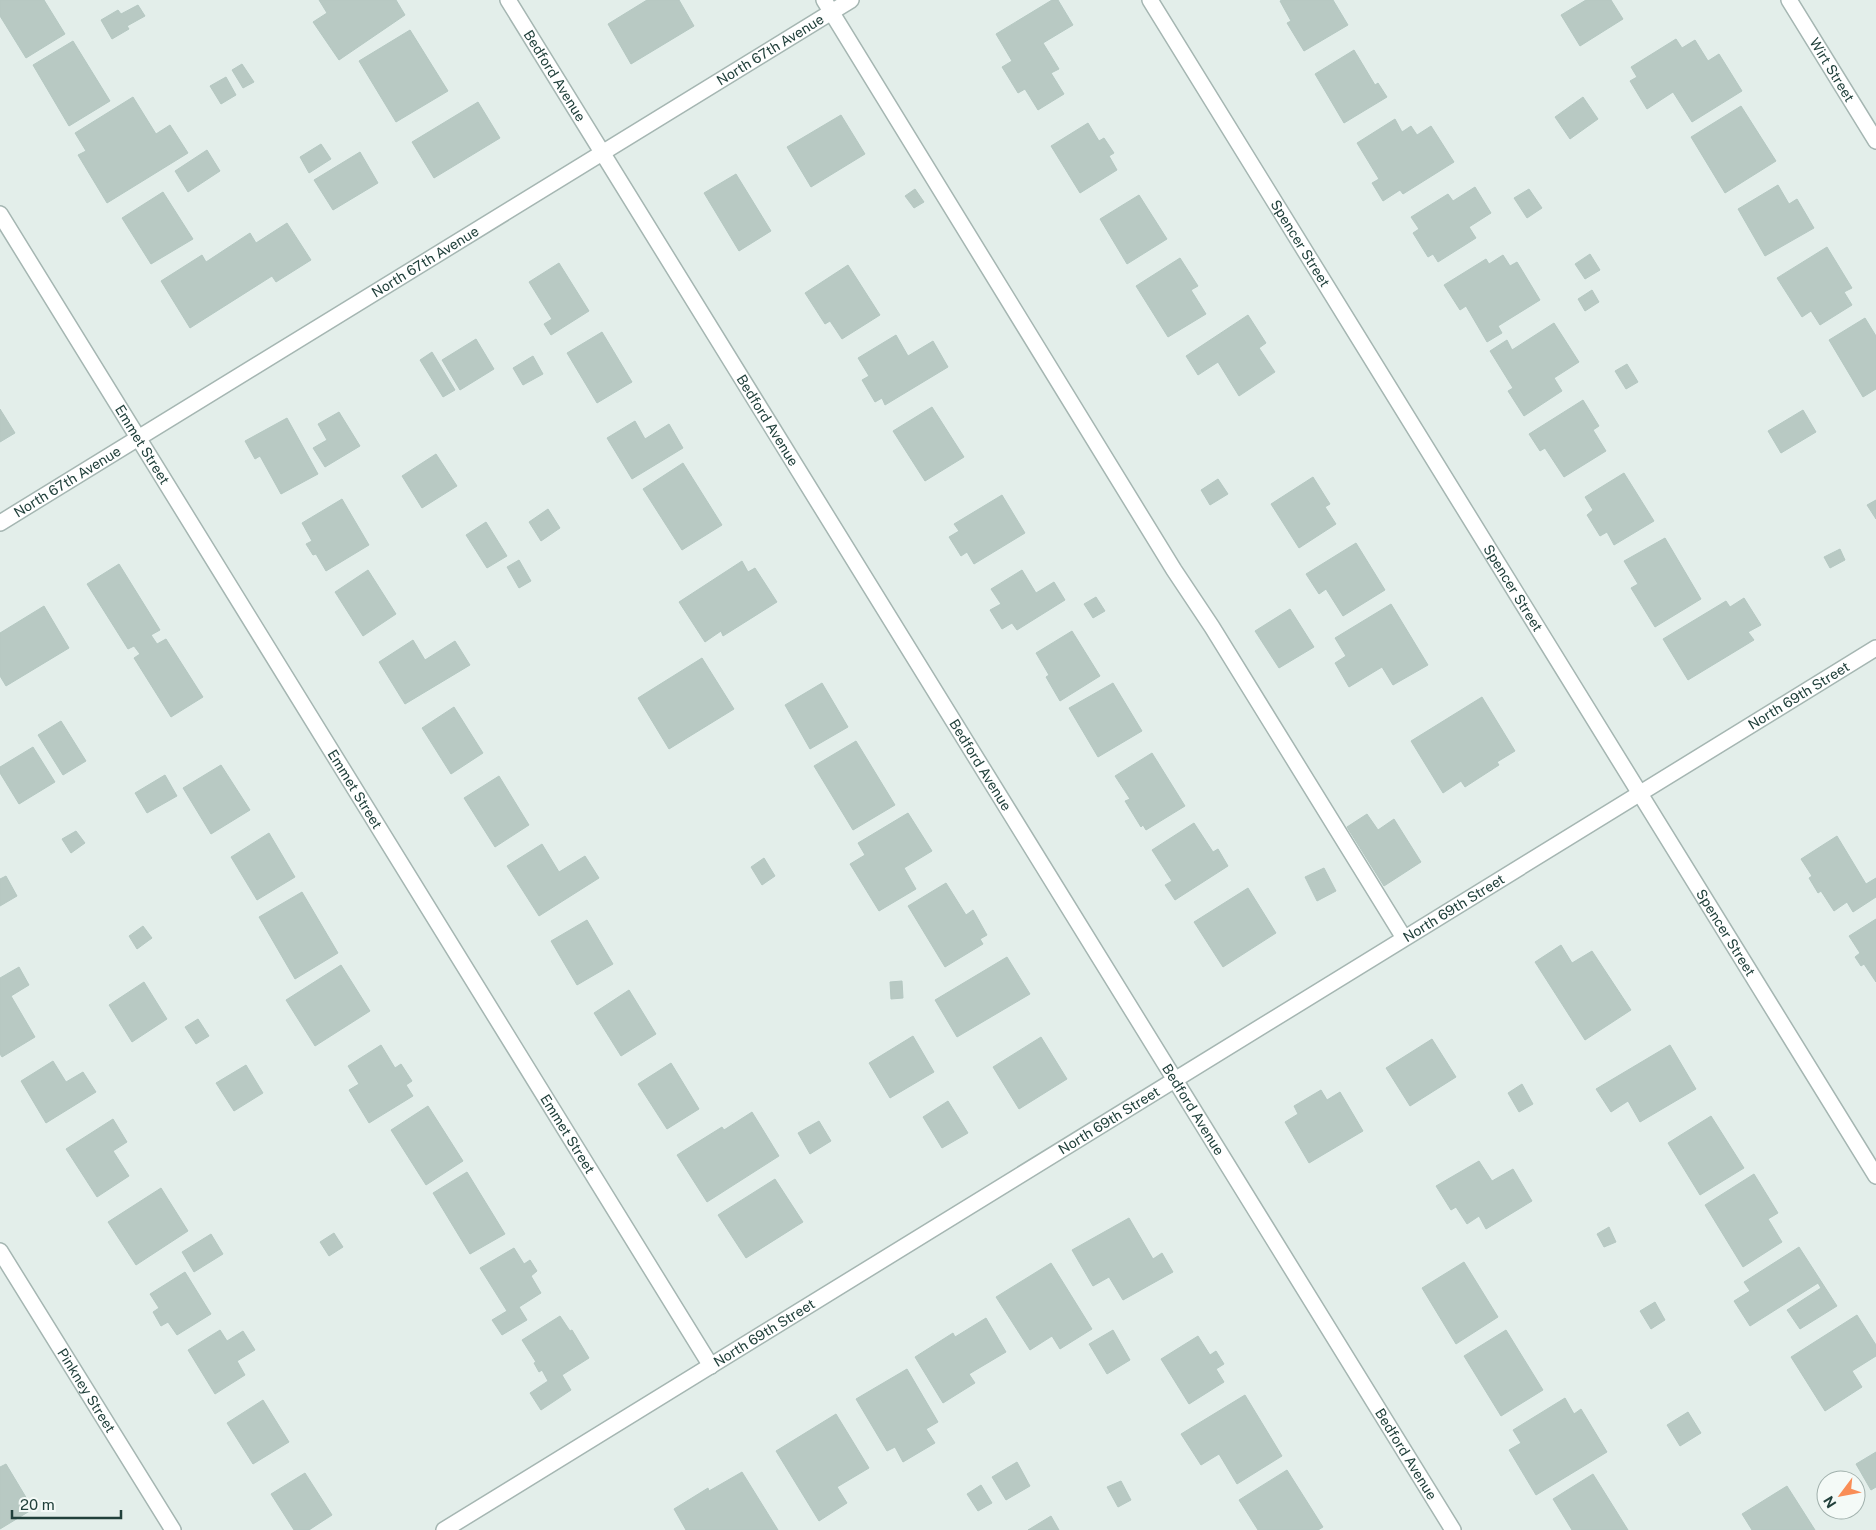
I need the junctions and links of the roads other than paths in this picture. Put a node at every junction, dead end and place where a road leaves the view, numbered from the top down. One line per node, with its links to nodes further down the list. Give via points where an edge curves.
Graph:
1 (508, 0): 7 (street, Bedford Avenue)
2 (851, 0): 5 (street, North 67th Avenue)
3 (1150, 0): 12 (street, Spencer Street)
4 (1790, 0): 6 (street, Wirt Street)
5 (827, 6): 7 (street, North 67th Avenue); 13 (street)
6 (1876, 141)
7 (603, 152): 9 (street, North 67th Avenue); 14 (street, Bedford Avenue)
8 (0, 214): 9 (street, Emmet Street)
9 (138, 437): 10 (street, North 67th Avenue); 17 (street, Emmet Street)
10 (0, 523)
11 (1876, 648): 12 (street, North 69th Street)
12 (1639, 794): 13 (street, North 69th Street); 15 (street, Spencer Street)
13 (1404, 938): 14 (street, North 69th Street)
14 (1174, 1080): 17 (street, North 69th Street); 20 (street, Bedford Avenue)
15 (1876, 1176)
16 (0, 1251): 18 (street, Pinkney Street)
17 (711, 1366): 19 (street, North 69th Street)
18 (173, 1530)
19 (444, 1530)
20 (1453, 1530)

